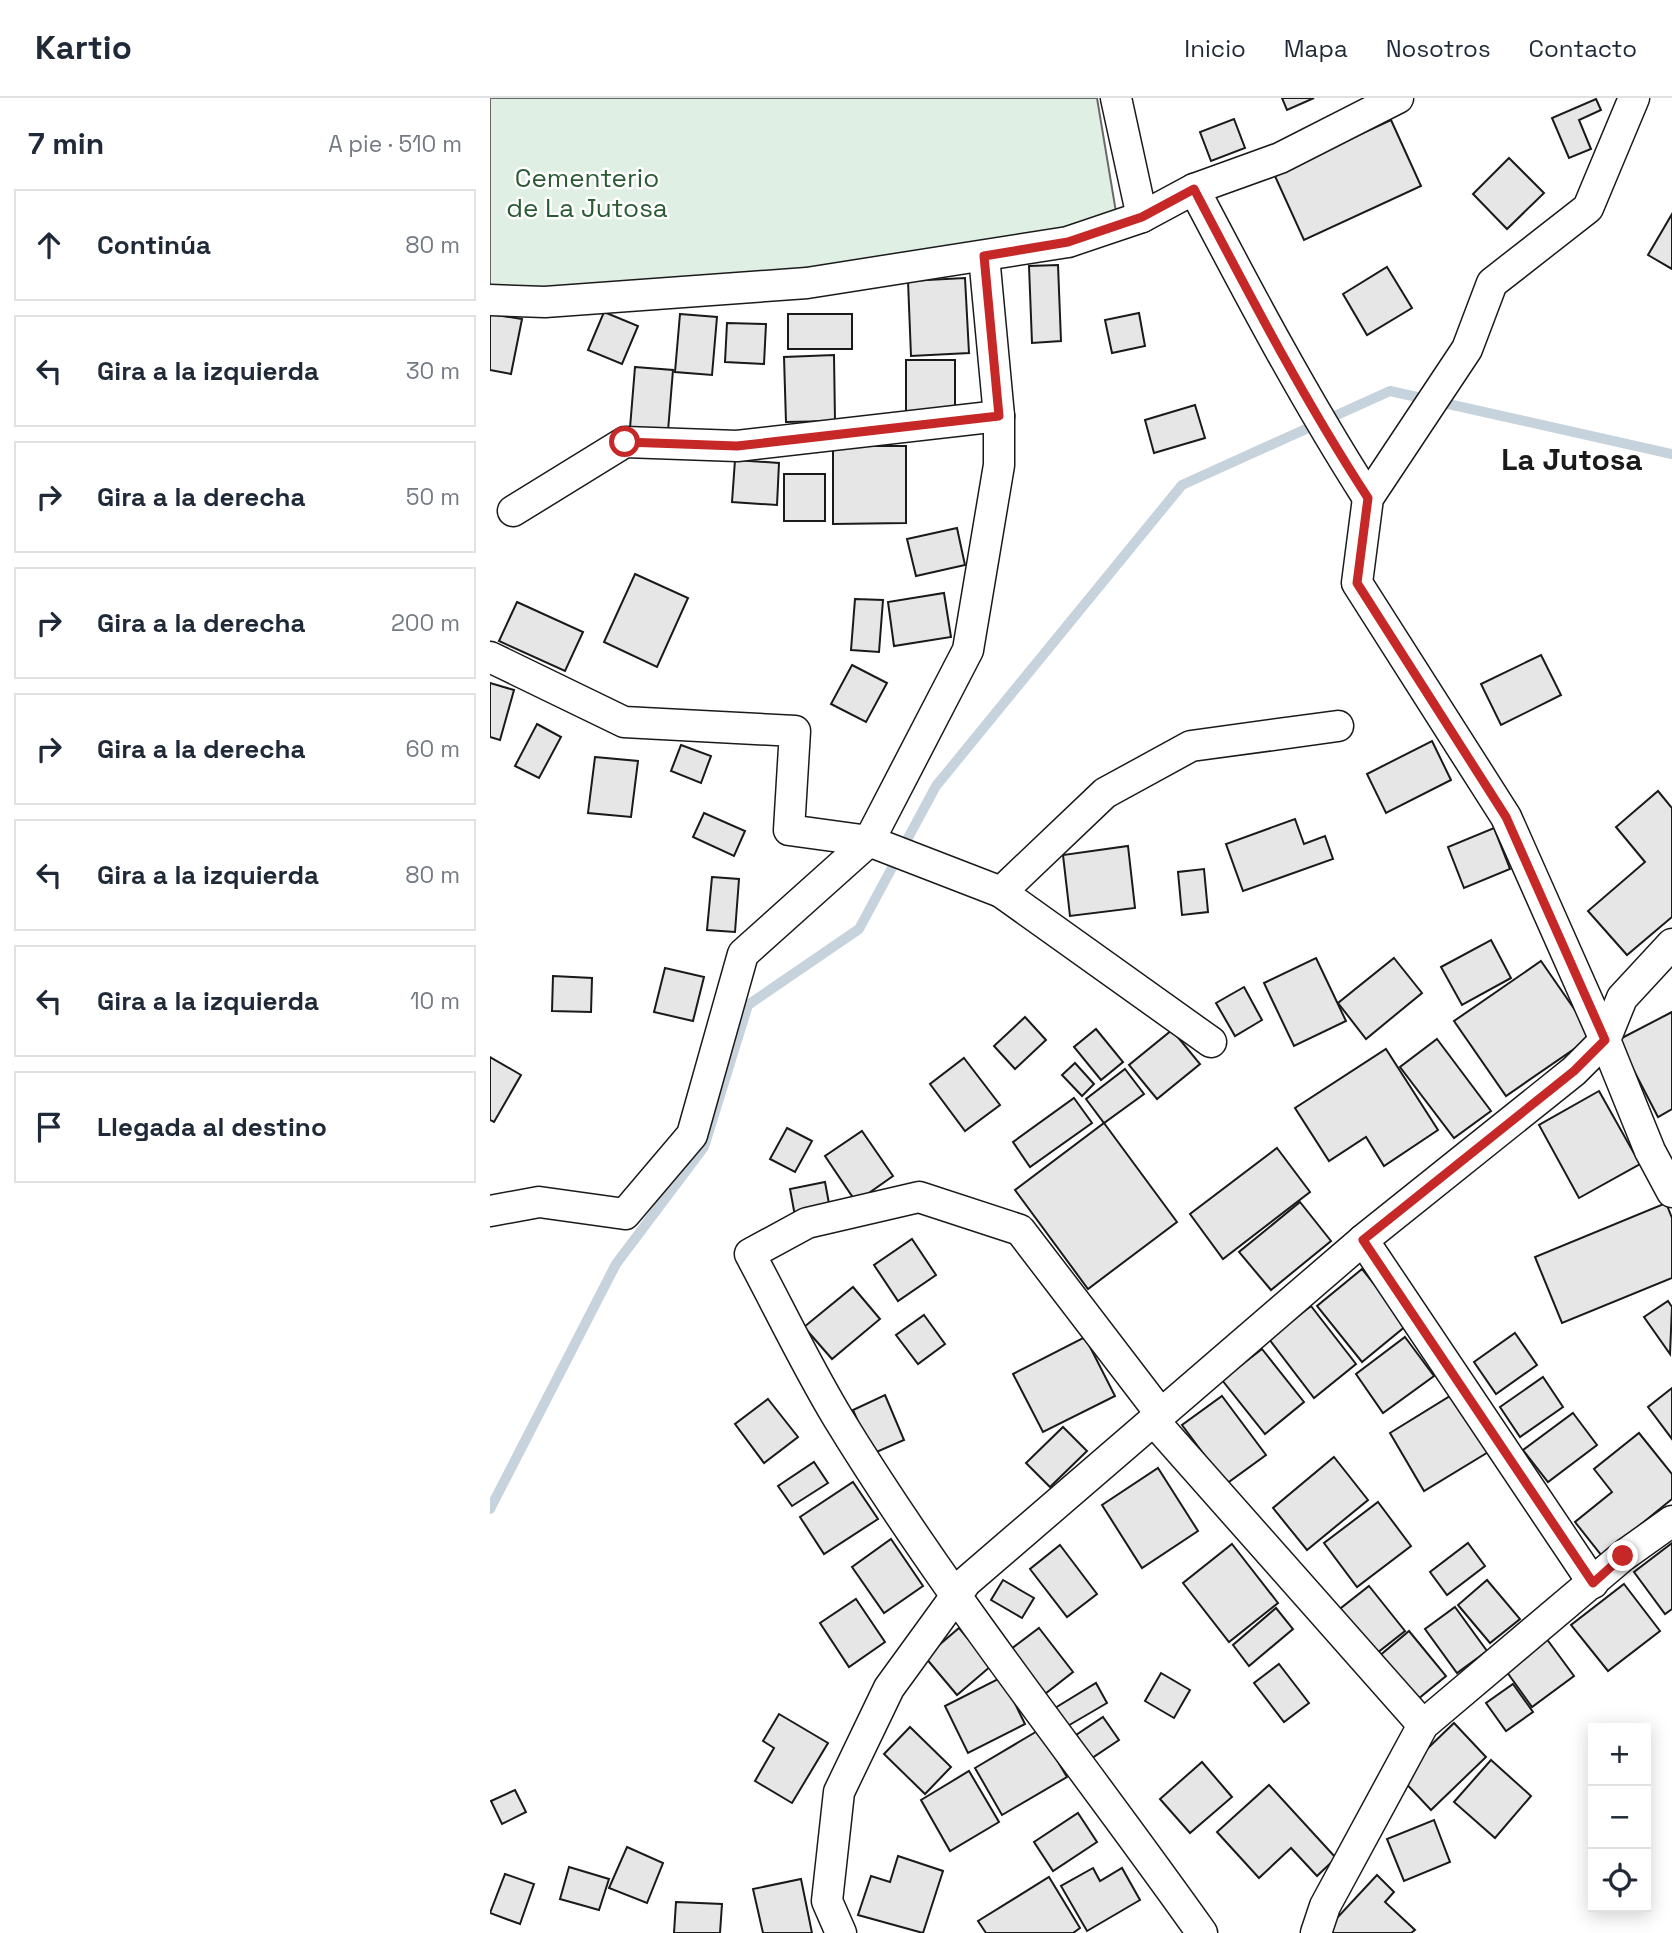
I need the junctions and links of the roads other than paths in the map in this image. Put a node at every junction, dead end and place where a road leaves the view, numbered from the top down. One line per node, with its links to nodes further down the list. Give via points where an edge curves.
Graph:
1 (1116, 98): 5 (street)
2 (1398, 98): 4 (street, via 1280,158)
3 (1634, 98): 9 (street, via 1588,208 1492,283 1466,349)
4 (1194, 189): 5 (street); 9 (street, via 1331,442)
5 (1142, 217): 6 (street, via 1068,242)
6 (984, 256): 7 (street, via 807,283 545,302); 8 (street)
7 (490, 300)
8 (999, 416): 10 (street, via 737,446 625,442); 13 (street, via 999,465 968,650)
9 (1368, 498): 16 (street, via 1357,583 1506,817)
10 (513, 511)
11 (490, 657): 13 (street, via 624,722 795,731 789,830)
12 (1338, 726): 14 (street, via 1191,746 1105,793)
13 (869, 841): 14 (street); 20 (street, via 743,954 692,1135 625,1214 539,1202)
14 (1001, 892): 17 (street)
15 (1672, 944): 16 (street, via 1622,998)
16 (1605, 1040): 18 (street); 21 (street, via 1574,1071)
17 (1211, 1042)
18 (1661, 1146): 19 (street)
19 (1672, 1192)
20 (490, 1211)
21 (1363, 1240): 22 (street); 24 (street)
22 (1157, 1417): 25 (street); 25 (street, via 1020,1230 919,1196 807,1223 750,1254 838,1417); 26 (street)
23 (1672, 1521): 24 (street)
24 (1593, 1583): 26 (street)
25 (956, 1595): 27 (street, via 888,1688 839,1792 827,1901); 28 (street)
26 (1423, 1725): 29 (street, via 1325,1906)
27 (841, 1933)
28 (1202, 1933)
29 (1316, 1933)

